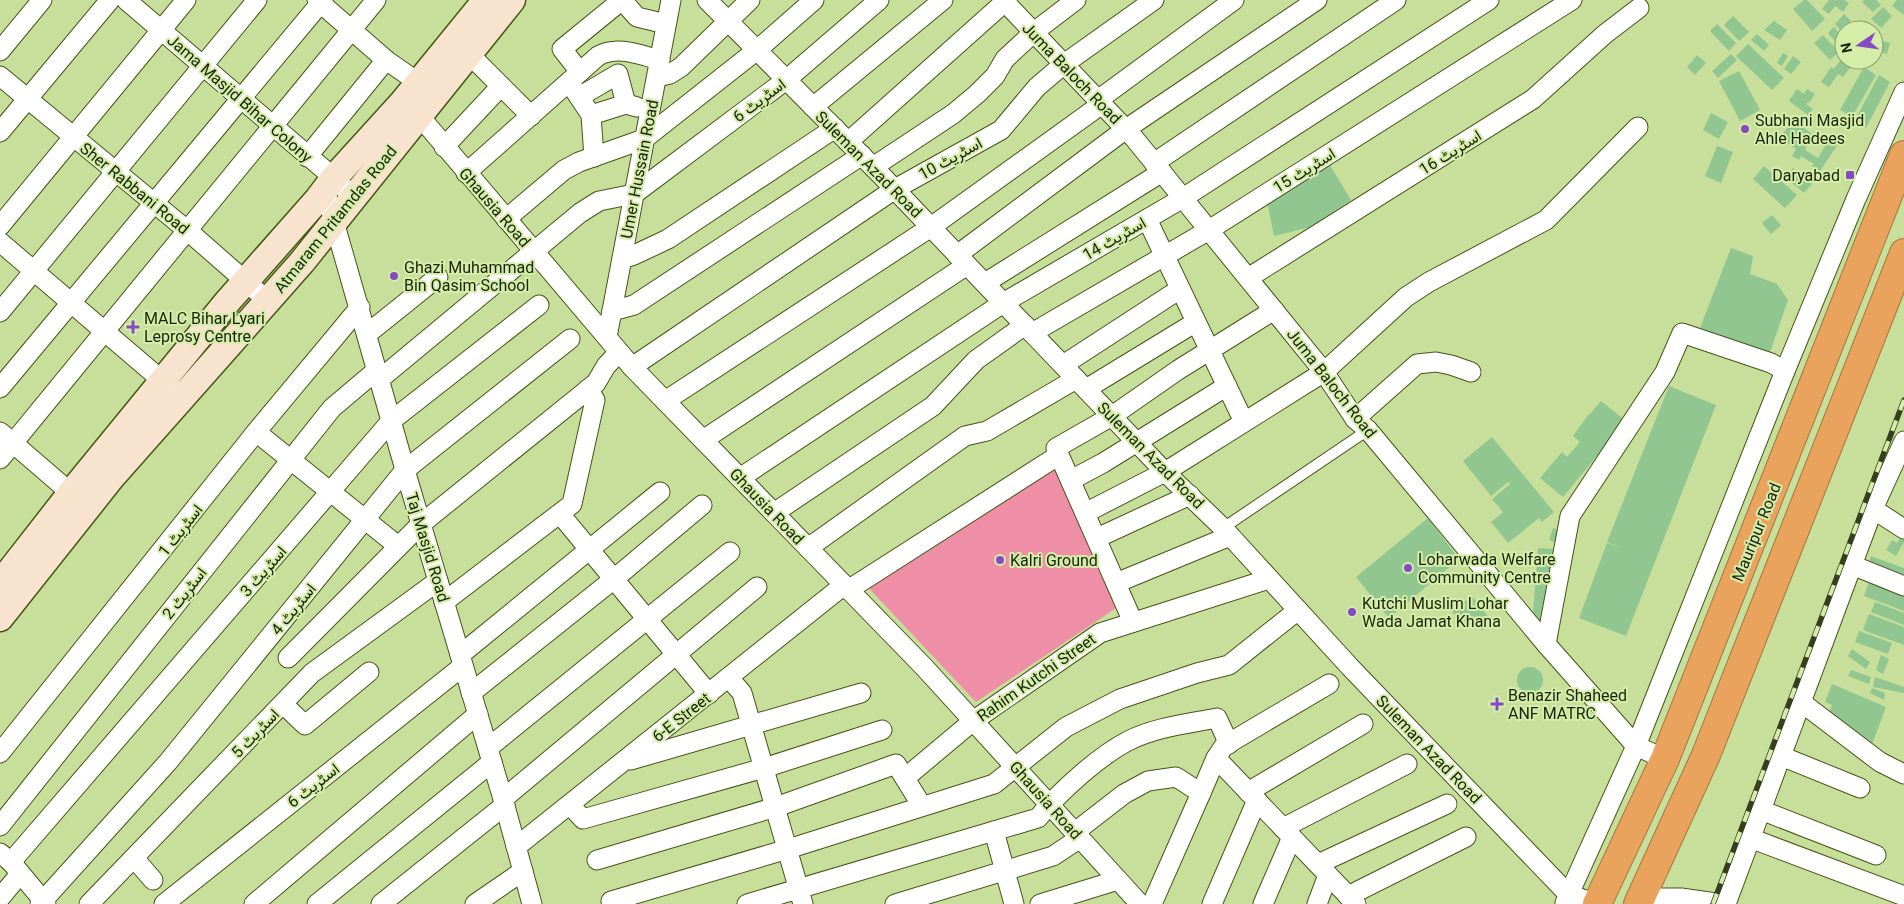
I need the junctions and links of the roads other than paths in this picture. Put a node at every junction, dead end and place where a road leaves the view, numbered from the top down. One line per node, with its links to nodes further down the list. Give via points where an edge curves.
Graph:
1 (42, 0): 31 (street)
2 (110, 0): 42 (street)
3 (126, 0): 27 (street, Jama Masjid Bihar Colony)
4 (186, 0): 27 (street)
5 (257, 0): 35 (street)
6 (376, 0): 28 (street)
7 (486, 0): 44 (main road, Atmaram Pritamdas Road)
8 (512, 0): 32 (main road, Atmaram Pritamdas Road)
9 (671, 0): 26 (street, Umer Hussain Road)
10 (707, 0): 25 (street, Suleman Azad Road)
11 (750, 0): 25 (street)
12 (814, 0): 30 (street)
13 (879, 0): 38 (street, اسٹریٹ 6)
14 (942, 0): 47 (street)
15 (1076, 0): 29 (street)
16 (1154, 0): 34 (street, اسٹریٹ 10)
17 (1234, 0): 45 (street)
18 (1318, 0): 54 (street)
19 (1396, 0): 64 (street)
20 (1489, 0): 71 (street, اسٹریٹ 14)
21 (1572, 0): 78 (street, اسٹریٹ 15)
22 (320, 1): 28 (street, Ghausia Road); 43 (street)
23 (1005, 1): 29 (street, Juma Baloch Road); 58 (street)
24 (1639, 8): 88 (street, اسٹریٹ 16, via 1533,99)
25 (728, 21): 30 (street, Suleman Azad Road); 36 (street, via 681,67 670,74)
26 (666, 24): 36 (street, Umer Hussain Road); 39 (street, via 637,17 622,0 562,49)
27 (161, 30): 35 (street, Jama Masjid Bihar Colony); 56 (street)
28 (352, 30): 33 (street, Ghausia Road); 51 (street)
29 (1034, 32): 34 (street, Juma Baloch Road); 63 (street, via 1005,59 995,76 953,114)
30 (757, 50): 38 (street, Suleman Azad Road); 57 (street)
31 (0, 51)
32 (469, 54): 40 (street); 44 (main road, Atmaram Pritamdas Road)
33 (386, 60): 44 (street, Ghausia Road); 61 (street)
34 (1064, 64): 45 (street, Juma Baloch Road); 68 (street, اسٹریٹ 10, via 1037,87 1001,130)
35 (202, 67): 43 (street, Jama Masjid Bihar Colony); 65 (street)
36 (658, 69): 39 (street, via 628,51 607,51 598,56); 48 (street, Umer Hussain Road)
37 (0, 76): 42 (street, Sher Rabbani Road)
38 (786, 80): 47 (street, Suleman Azad Road); 69 (street, اسٹریٹ 6)
39 (576, 84): 46 (street, via 618,74); 49 (street); 50 (street)
40 (501, 86): 50 (street); 59 (street)
41 (1904, 92): 110 (street)
42 (26, 99): 55 (street); 56 (street, Sher Rabbani Road)
43 (240, 99): 51 (street, Jama Masjid Bihar Colony); 72 (street)
44 (414, 100): 59 (street, Ghausia Road); 67 (main road, Atmaram Pritamdas Road); 70 (main road, Atmaram Pritamdas Road)
45 (1100, 102): 54 (street, Juma Baloch Road); 77 (street)
46 (626, 104): 48 (street); 49 (street)
47 (813, 107): 53 (street, Suleman Azad Road)
48 (650, 111): 57 (street, Umer Hussain Road)
49 (591, 115): 62 (street)
50 (531, 116): 66 (street)
51 (272, 126): 61 (street, Jama Masjid Bihar Colony); 79 (street)
52 (1638, 127): 111 (street, via 1546,220 1406,297)
53 (835, 128): 58 (street, Suleman Azad Road); 84 (street, via 668,239)
54 (1126, 129): 64 (street, Juma Baloch Road); 85 (street)
55 (0, 132)
56 (73, 137): 65 (street, Sher Rabbani Road); 76 (street)
57 (644, 139): 62 (street); 69 (street, Umer Hussain Road)
58 (848, 142): 63 (street, Suleman Azad Road)
59 (444, 147): 66 (street, Ghausia Road)
60 (1904, 155): 191 (highway, Mauripur Road)
61 (307, 157): 67 (street, Jama Masjid Bihar Colony)
62 (594, 157): 73 (street, via 564,170)
63 (867, 161): 68 (street, Suleman Azad Road); 97 (street, via 634,305)
64 (1158, 168): 71 (street, Juma Baloch Road); 90 (street)
65 (116, 172): 72 (street, Sher Rabbani Road); 86 (street)
66 (466, 173): 73 (street, Ghausia Road)
67 (330, 184): 70 (street, Jama Masjid Bihar Colony); 75 (street, Taj Masjid Road); 89 (main road, Atmaram Pritamdas Road)
68 (895, 190): 77 (street, Suleman Azad Road); 109 (street, اسٹریٹ 10)
69 (634, 194): 81 (street, اسٹریٹ 2, via 599,201); 84 (street, Umer Hussain Road)
70 (354, 198): 75 (main road, Atmaram Pritamdas Road)
71 (1183, 198): 74 (street, اسٹریٹ 14); 78 (street, Juma Baloch Road)
72 (154, 204): 79 (street, Sher Rabbani Road); 93 (street)
73 (506, 219): 81 (street, Ghausia Road)
74 (1146, 219): 83 (street); 94 (street, اسٹریٹ 14)
75 (335, 222): 92 (main road, Atmaram Pritamdas Road); 96 (street, Taj Masjid Road)
76 (0, 226)
77 (931, 227): 85 (street, Suleman Azad Road); 119 (street)
78 (1209, 230): 83 (street, اسٹریٹ 15); 88 (street, Juma Baloch Road)
79 (188, 231): 89 (street, Sher Rabbani Road); 102 (street)
80 (0, 242): 86 (street)
81 (534, 252): 104 (street, Ghausia Road); 113 (street, اسٹریٹ 2)
82 (1904, 253): 231 (highway, via 1706,755)
83 (1164, 256): 91 (street); 101 (street, اسٹریٹ 15)
84 (622, 259): 97 (street, Umer Hussain Road)
85 (962, 260): 90 (street, Suleman Azad Road); 126 (street)
86 (34, 271): 93 (street); 99 (street)
87 (438, 277): 103 (street)
88 (1248, 278): 98 (street, Juma Baloch Road)
89 (246, 282): 92 (street, Sher Rabbani Road); 117 (main road, Atmaram Pritamdas Road)
90 (985, 283): 94 (street, Suleman Azad Road)
91 (1180, 289): 100 (street); 108 (street)
92 (268, 301): 117 (main road, Atmaram Pritamdas Road)
93 (71, 302): 102 (street); 116 (street)
94 (1004, 303): 101 (street, Suleman Azad Road); 134 (street, اسٹریٹ 14)
95 (539, 305): 121 (street, اسٹریٹ 3)
96 (360, 307): 103 (street, Taj Masjid Road); 124 (street, اسٹریٹ 1)
97 (612, 310): 104 (street, Umer Hussain Road)
98 (1274, 310): 106 (street); 111 (street, Juma Baloch Road)
99 (0, 312)
100 (1196, 322): 106 (street); 114 (street)
101 (1028, 329): 108 (street, Suleman Azad Road); 142 (street, اسٹریٹ 15, via 976,360 933,406)
102 (105, 331): 117 (street); 125 (street)
103 (367, 334): 113 (street, Taj Masjid Road)
104 (607, 337): 107 (street, Ghausia Road)
105 (570, 339): 132 (street, اسٹریٹ 4)
106 (1210, 350): 115 (street); 120 (street)
107 (620, 352): 109 (street, Ghausia Road); 118 (street)
108 (1063, 364): 114 (street, Suleman Azad Road)
109 (632, 367): 119 (street, Ghausia Road)
110 (1785, 371): 168 (street, via 1682,333 1665,372 1570,516); 186 (street)
111 (1324, 372): 122 (street); 123 (street, Juma Baloch Road)
112 (1471, 372): 123 (street, via 1443,363 1417,364)
113 (379, 374): 121 (street, Taj Masjid Road); 131 (street, اسٹریٹ 2, via 332,408)
114 (1081, 384): 120 (street, Suleman Azad Road); 151 (street, via 987,431 965,436)
115 (1227, 386): 122 (street); 127 (street)
116 (0, 388)
117 (173, 389): 139 (main road, Atmaram Pritamdas Road)
118 (588, 389): 144 (street, via 595,400 572,504); 146 (street)
119 (665, 400): 126 (street, Ghausia Road)
120 (1112, 416): 127 (street, Suleman Azad Road); 129 (street, 6-E Street, via 1056,448)
121 (391, 421): 132 (street, Taj Masjid Road); 137 (street, اسٹریٹ 3)
122 (1244, 422): 133 (street)
123 (1362, 425): 148 (lane); 168 (street, Juma Baloch Road)
124 (256, 432): 131 (street); 187 (street, اسٹریٹ 1)
125 (6, 438): 130 (street); 139 (street)
126 (703, 440): 134 (street, Ghausia Road)
127 (1136, 442): 133 (street, Suleman Azad Road); 135 (street)
128 (1902, 449): 141 (street)
129 (1059, 455): 135 (street); 162 (street, 6-E Street)
130 (0, 459)
131 (290, 460): 137 (street); 208 (street, اسٹریٹ 2)
132 (405, 470): 145 (street, اسٹریٹ 4); 146 (street, Taj Masjid Road)
133 (1165, 472): 138 (street, Suleman Azad Road); 143 (street)
134 (740, 478): 142 (street, Ghausia Road)
135 (1071, 480): 143 (street)
136 (660, 492): 152 (street, اسٹریٹ 6)
137 (330, 493): 145 (street); 219 (street, اسٹریٹ 3)
138 (1190, 495): 148 (street, Suleman Azad Road); 149 (street)
139 (79, 500): 159 (main road, Atmaram Pritamdas Road); 164 (main road, Atmaram Pritamdas Road)
140 (702, 504): 155 (street)
141 (1872, 509): 147 (street); 154 (street)
142 (774, 513): 151 (street, Ghausia Road)
143 (1085, 513): 149 (street)
144 (560, 514): 152 (street); 163 (street)
145 (366, 519): 150 (street); 232 (street, اسٹریٹ 4, via 168,762)
146 (421, 524): 150 (street); 157 (street, Taj Masjid Road)
147 (1904, 528)
148 (1226, 532): 156 (street, Suleman Azad Road); 158 (street)
149 (1097, 538): 158 (street)
150 (398, 546): 170 (street)
151 (808, 548): 162 (street, Ghausia Road)
152 (589, 550): 155 (street); 171 (street, اسٹریٹ 6)
153 (730, 552): 166 (street)
154 (1852, 566): 160 (street); 178 (street)
155 (614, 579): 166 (street); 175 (street)
156 (1269, 579): 165 (street, Suleman Azad Road); 167 (street, Rahim Kutchi Street)
157 (438, 581): 163 (street, Taj Masjid Road); 179 (street, اسٹریٹ 5, via 312,674)
158 (1116, 583): 167 (street)
159 (0, 584)
160 (1904, 586)
161 (757, 587): 169 (street)
162 (846, 587): 173 (street, 6-E Street); 181 (street, Ghausia Road)
163 (444, 602): 171 (street, Taj Masjid Road)
164 (2, 610)
165 (1298, 610): 194 (street, via 1229,665 1120,699 1066,727); 228 (street, Suleman Azad Road)
166 (647, 619): 169 (street); 188 (street)
167 (1133, 622): 181 (street, Rahim Kutchi Street, via 1100,633)
168 (1546, 644): 186 (street, Juma Baloch Road)
169 (676, 655): 177 (street); 201 (street)
170 (288, 658)
171 (462, 660): 175 (street, Taj Masjid Road); 234 (street, اسٹریٹ 6)
172 (369, 672): 179 (street, via 304,726)
173 (729, 678): 177 (street, 6-E Street); 183 (street, via 742,693)
174 (1329, 684): 185 (street)
175 (472, 693): 180 (street, Taj Masjid Road)
176 (860, 693): 183 (street)
177 (709, 694): 192 (street, 6-E Street)
178 (1801, 702): 189 (street); 196 (street, via 1880,762)
179 (283, 704): 217 (street, اسٹریٹ 5)
180 (478, 714): 188 (street, Taj Masjid Road); 235 (street)
181 (973, 721): 194 (street, Ghausia Road); 197 (street, Rahim Kutchi Street)
182 (1363, 724): 200 (street)
183 (752, 725): 192 (street); 195 (street)
184 (882, 730): 195 (street)
185 (1229, 744): 190 (street); 202 (street, via 1217,718 1158,730 1128,741 1095,764)
186 (1636, 746): 191 (street, Juma Baloch Road); 228 (street)
187 (0, 753)
188 (490, 755): 201 (street, Taj Masjid Road); 236 (street)
189 (1781, 756): 198 (street); 207 (street)
190 (1216, 758): 199 (street); 200 (street)
191 (1665, 759): 249 (highway, Mauripur Road)
192 (622, 763): 204 (street, 6-E Street)
193 (1408, 764): 210 (street)
194 (1015, 767): 202 (street, Ghausia Road); 205 (street, via 994,784)
195 (764, 768): 204 (street, via 583,820); 206 (street)
196 (1904, 774)
197 (905, 778): 205 (street); 206 (street, via 896,764)
198 (1860, 788)
199 (1200, 793): 211 (street, via 1176,777 1148,781 1124,794); 245 (street)
200 (1253, 796): 210 (street); 246 (street)
201 (504, 802): 214 (street, Taj Masjid Road); 237 (street)
202 (1049, 804): 209 (street, via 1038,818); 211 (street, Ghausia Road)
203 (1447, 804): 220 (street)
204 (570, 805): 214 (street, 6-E Street)
205 (922, 806): 215 (street)
206 (776, 808): 215 (street); 218 (street)
207 (1761, 810): 213 (street); 216 (street)
208 (0, 826)
209 (994, 832): 222 (street); 225 (street)
210 (1288, 832): 220 (street); 247 (street)
211 (1077, 835): 222 (street, via 1053,856); 224 (street, Ghausia Road)
212 (1466, 837): 229 (street)
213 (1750, 838): 226 (street); 250 (street)
214 (516, 847): 221 (street, Taj Masjid Road)
215 (788, 849): 225 (street); 230 (street)
216 (1876, 855)
217 (134, 858): 223 (street); 233 (street, اسٹریٹ 5)
218 (598, 860)
219 (10, 863): 227 (street, اسٹریٹ 3); 232 (street)
220 (1323, 869): 229 (street); 248 (street)
221 (523, 871): 238 (street); 239 (street, Taj Masjid Road)
222 (1005, 871): 241 (street); 242 (street)
223 (153, 880)
224 (1118, 880): 243 (street); 244 (street, Ghausia Road)
225 (801, 897): 240 (street)
226 (1904, 897): 251 (street)
227 (0, 898)
228 (1566, 899): 249 (street, Suleman Azad Road)
229 (1352, 900)
230 (611, 901)
231 (1639, 901): 250 (street, via 1681,898)
232 (43, 903)
233 (88, 904)
234 (164, 904)
235 (254, 904)
236 (317, 904)
237 (381, 904)
238 (475, 904)
239 (532, 904)
240 (747, 904)
241 (895, 904)
242 (1014, 904)
243 (1040, 904)
244 (1140, 904)
245 (1152, 904)
246 (1212, 904)
247 (1263, 904)
248 (1317, 904)
249 (1597, 904)
250 (1725, 904)
251 (1902, 904)

